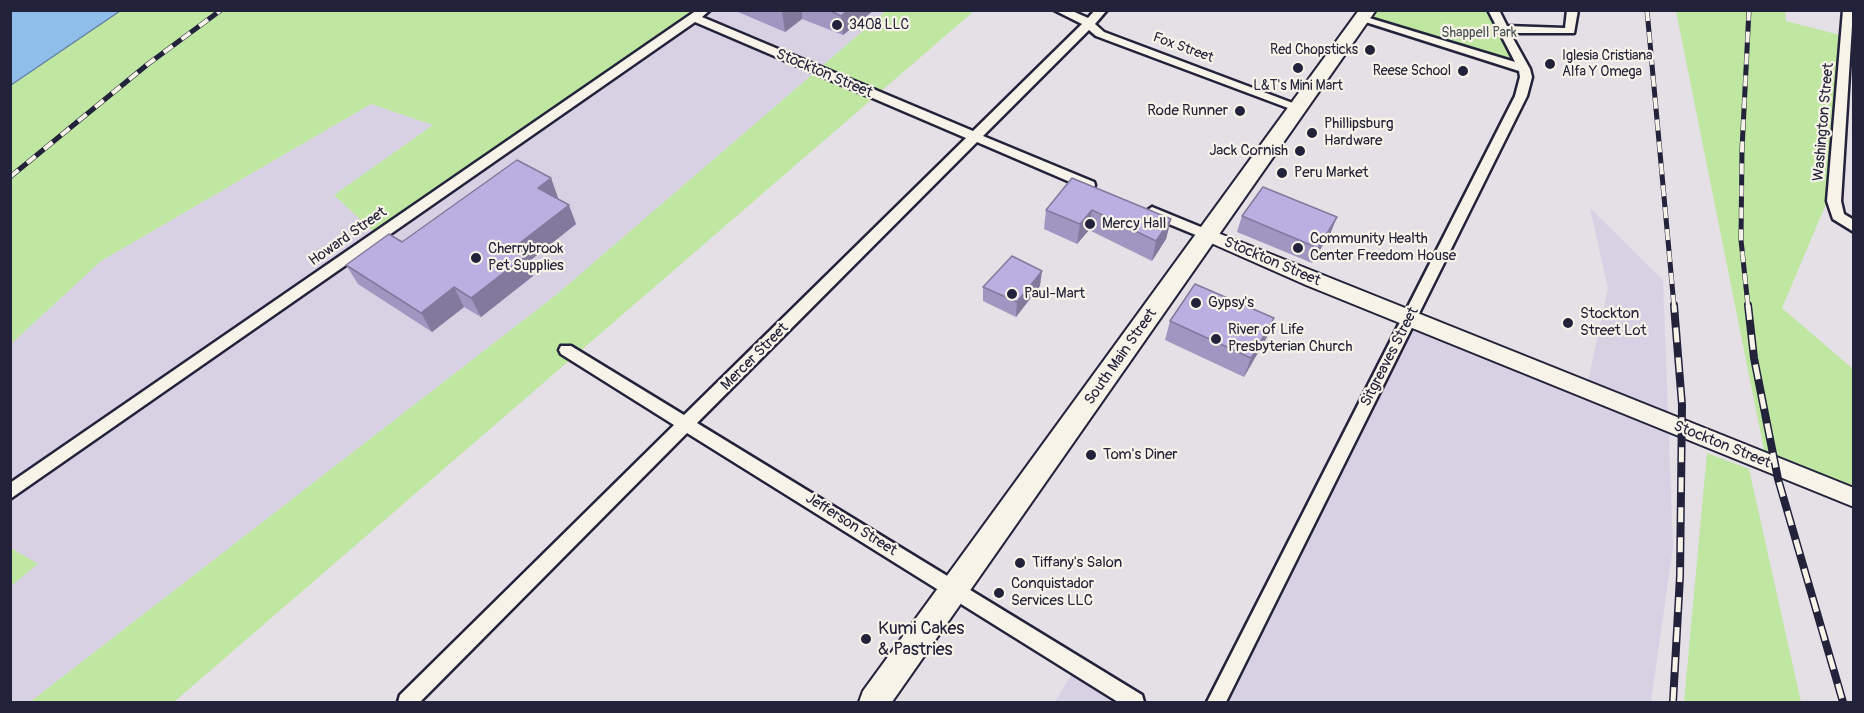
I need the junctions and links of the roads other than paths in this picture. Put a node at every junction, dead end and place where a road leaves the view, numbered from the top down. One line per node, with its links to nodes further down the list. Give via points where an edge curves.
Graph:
1 (1059, 10): 8 (street, Fox Street)
2 (1102, 10): 8 (street, Mercer Street)
3 (1494, 10): 9 (street)
4 (1573, 10): 9 (street, via 1572,30 1566,32)
5 (1848, 10): 10 (street, Washington Street)
6 (699, 14): 13 (street, Stockton Street); 21 (street, Howard Street)
7 (1365, 15): 11 (street); 12 (main road, South Main Street)
8 (1089, 24): 12 (street, Fox Street, via 1100,34); 13 (street, Mercer Street)
9 (1503, 29): 11 (street)
10 (1850, 36): 16 (street, Washington Street, via 1834,201 1838,216)
11 (1524, 69): 18 (street, Sitgreaves Street, via 1521,96)
12 (1300, 108): 17 (main road, South Main Street)
13 (976, 139): 14 (street, Stockton Street); 20 (street, Mercer Street)
14 (1103, 191)
15 (1135, 204): 17 (street, Stockton Street)
16 (1854, 227)
17 (1208, 235): 18 (street, Stockton Street); 23 (main road, South Main Street)
18 (1410, 318): 22 (street, Stockton Street); 27 (street, Sitgreaves Street)
19 (566, 350): 20 (street, Jefferson Street)
20 (687, 424): 23 (street, Jefferson Street); 24 (street, Mercer Street)
21 (10, 492)
22 (1854, 498)
23 (956, 591): 25 (main road, South Main Street); 26 (street, Jefferson Street)
24 (407, 702)
25 (874, 702)
26 (1135, 702)
27 (1216, 702)

